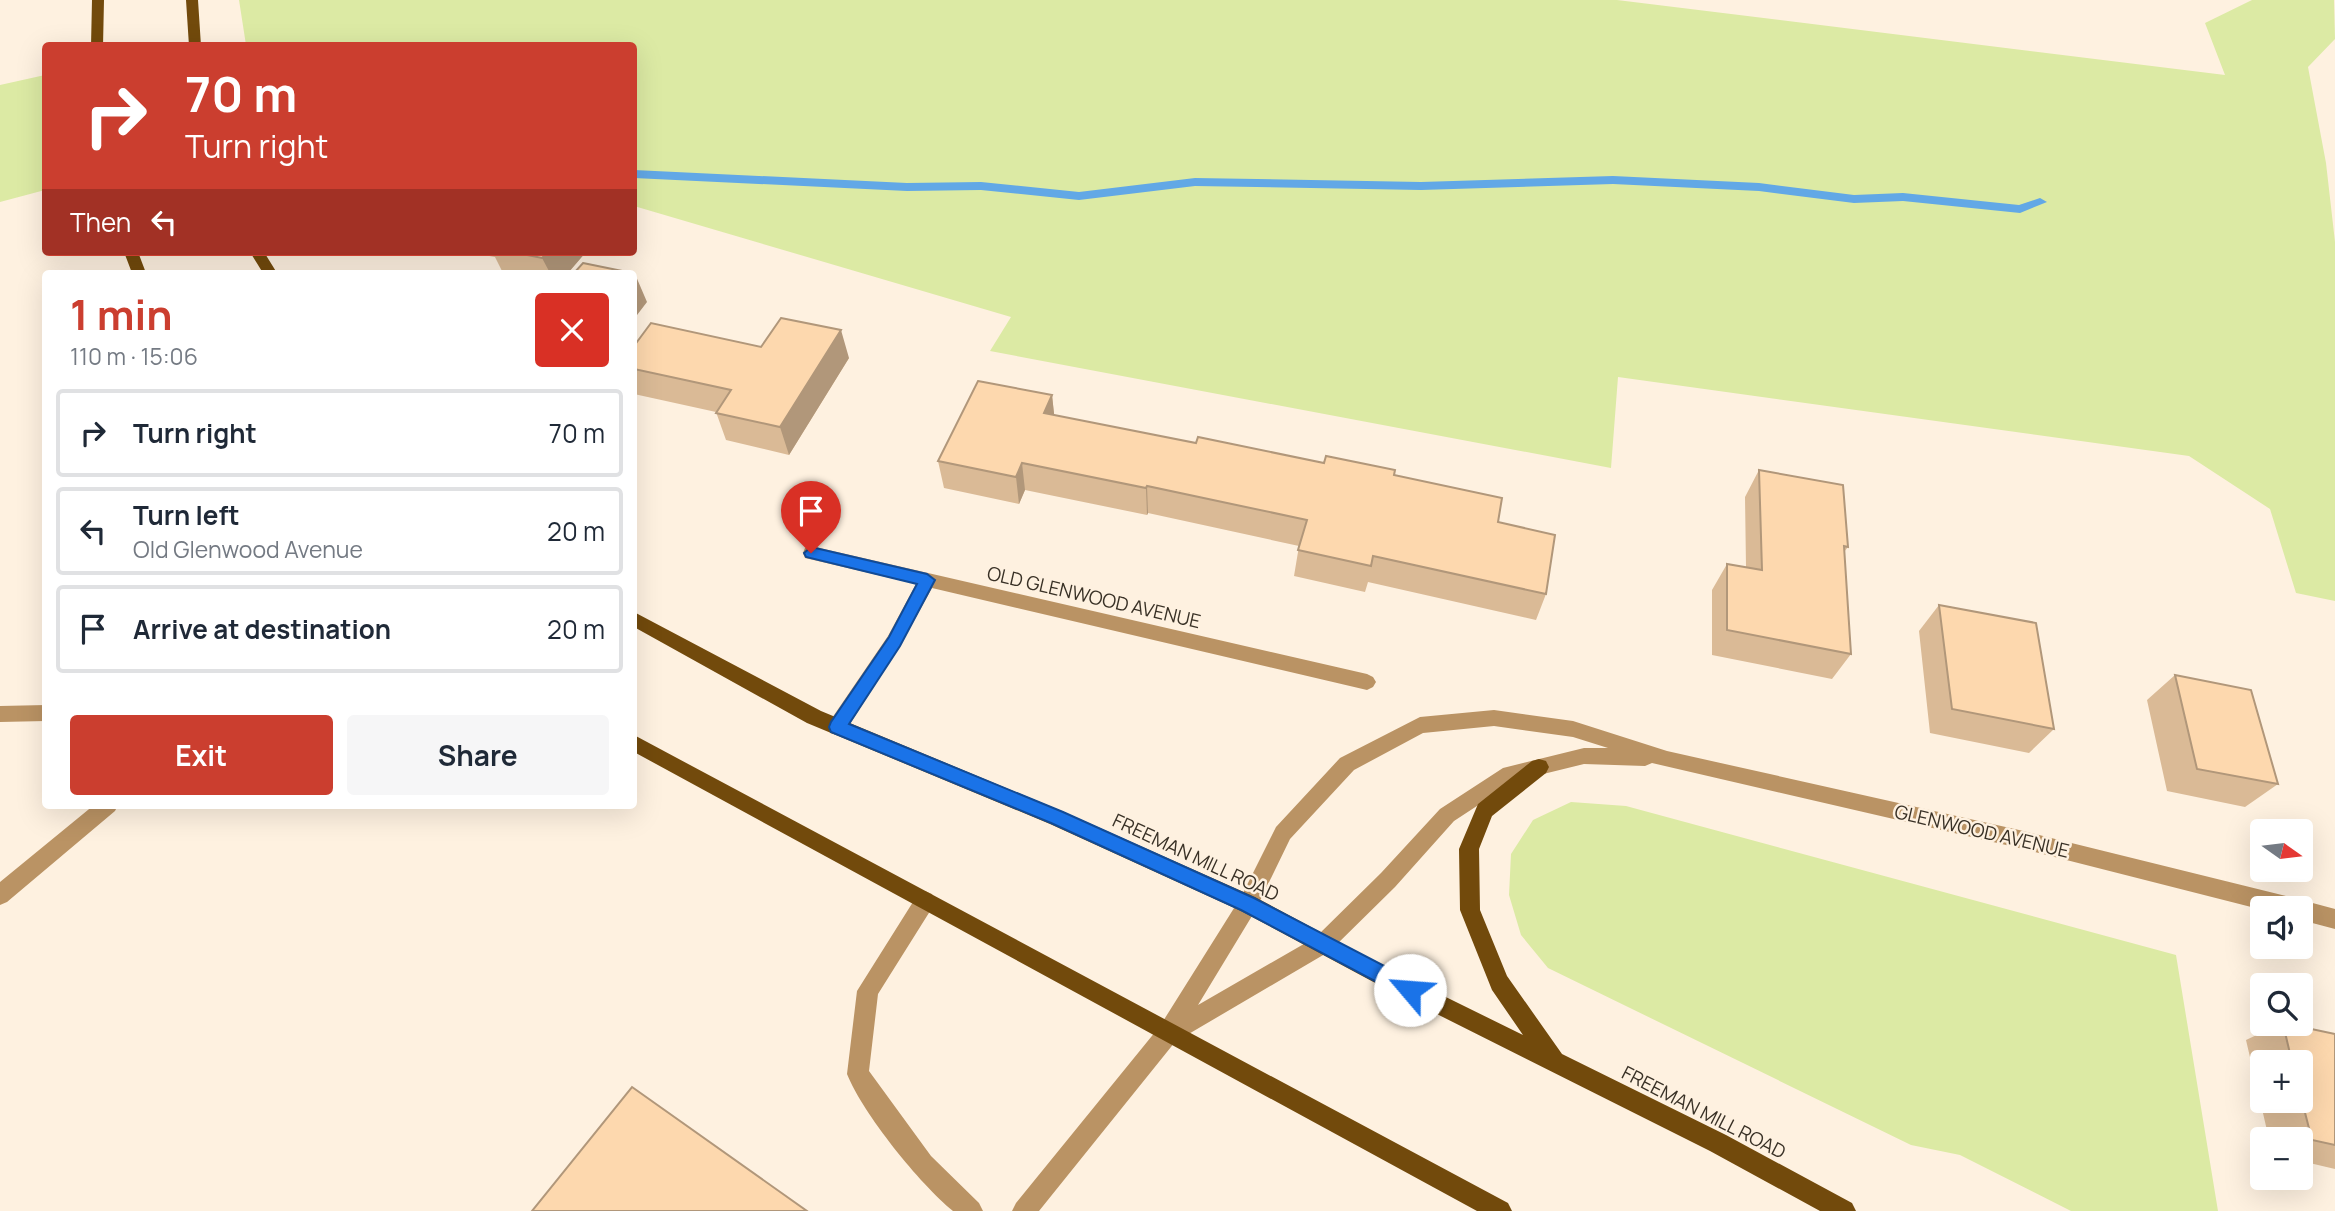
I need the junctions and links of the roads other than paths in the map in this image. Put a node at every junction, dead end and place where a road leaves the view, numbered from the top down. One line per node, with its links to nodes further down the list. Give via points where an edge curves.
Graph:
1 (98, 0): 3 (main road)
2 (192, 0): 4 (main road)
3 (97, 42)
4 (195, 42)
5 (811, 553): 6 (street, OLD GLENWOOD AVENUE)
6 (927, 580): 8 (street, OLD GLENWOOD AVENUE); 11 (street, via 894,641)
7 (637, 621): 11 (main road, FREEMAN MILL ROAD)
8 (1367, 682)
9 (42, 713): 10 (street)
10 (0, 714)
11 (837, 727): 19 (main road, FREEMAN MILL ROAD)
12 (637, 745): 18 (main road)
13 (1667, 759): 14 (street, GLENWOOD AVENUE, via 1584,756); 17 (street, GLENWOOD AVENUE, via 2019,838); 19 (street, GLENWOOD AVENUE, via 1573,729 1494,718 1420,724 1347,764 1283,833)
14 (1539, 766): 22 (street, GLENWOOD AVENUE, via 1510,774 1447,815); 24 (main road, via 1485,810 1469,849 1470,909 1499,983)
15 (103, 809): 16 (street)
16 (0, 895)
17 (2250, 897)
18 (925, 901): 23 (main road); 25 (street, via 868,991 858,1074 908,1146 949,1194)
19 (1248, 904): 22 (main road, FREEMAN MILL ROAD); 23 (street, GLENWOOD AVENUE)
20 (2313, 913): 21 (street)
21 (2335, 919)
22 (1322, 944): 23 (street, GLENWOOD AVENUE); 24 (main road, FREEMAN MILL ROAD)
23 (1168, 1034): 26 (street); 27 (main road)
24 (1555, 1061): 28 (main road, FREEMAN MILL ROAD)
25 (971, 1211)
26 (1024, 1211)
27 (1500, 1211)
28 (1844, 1211)

